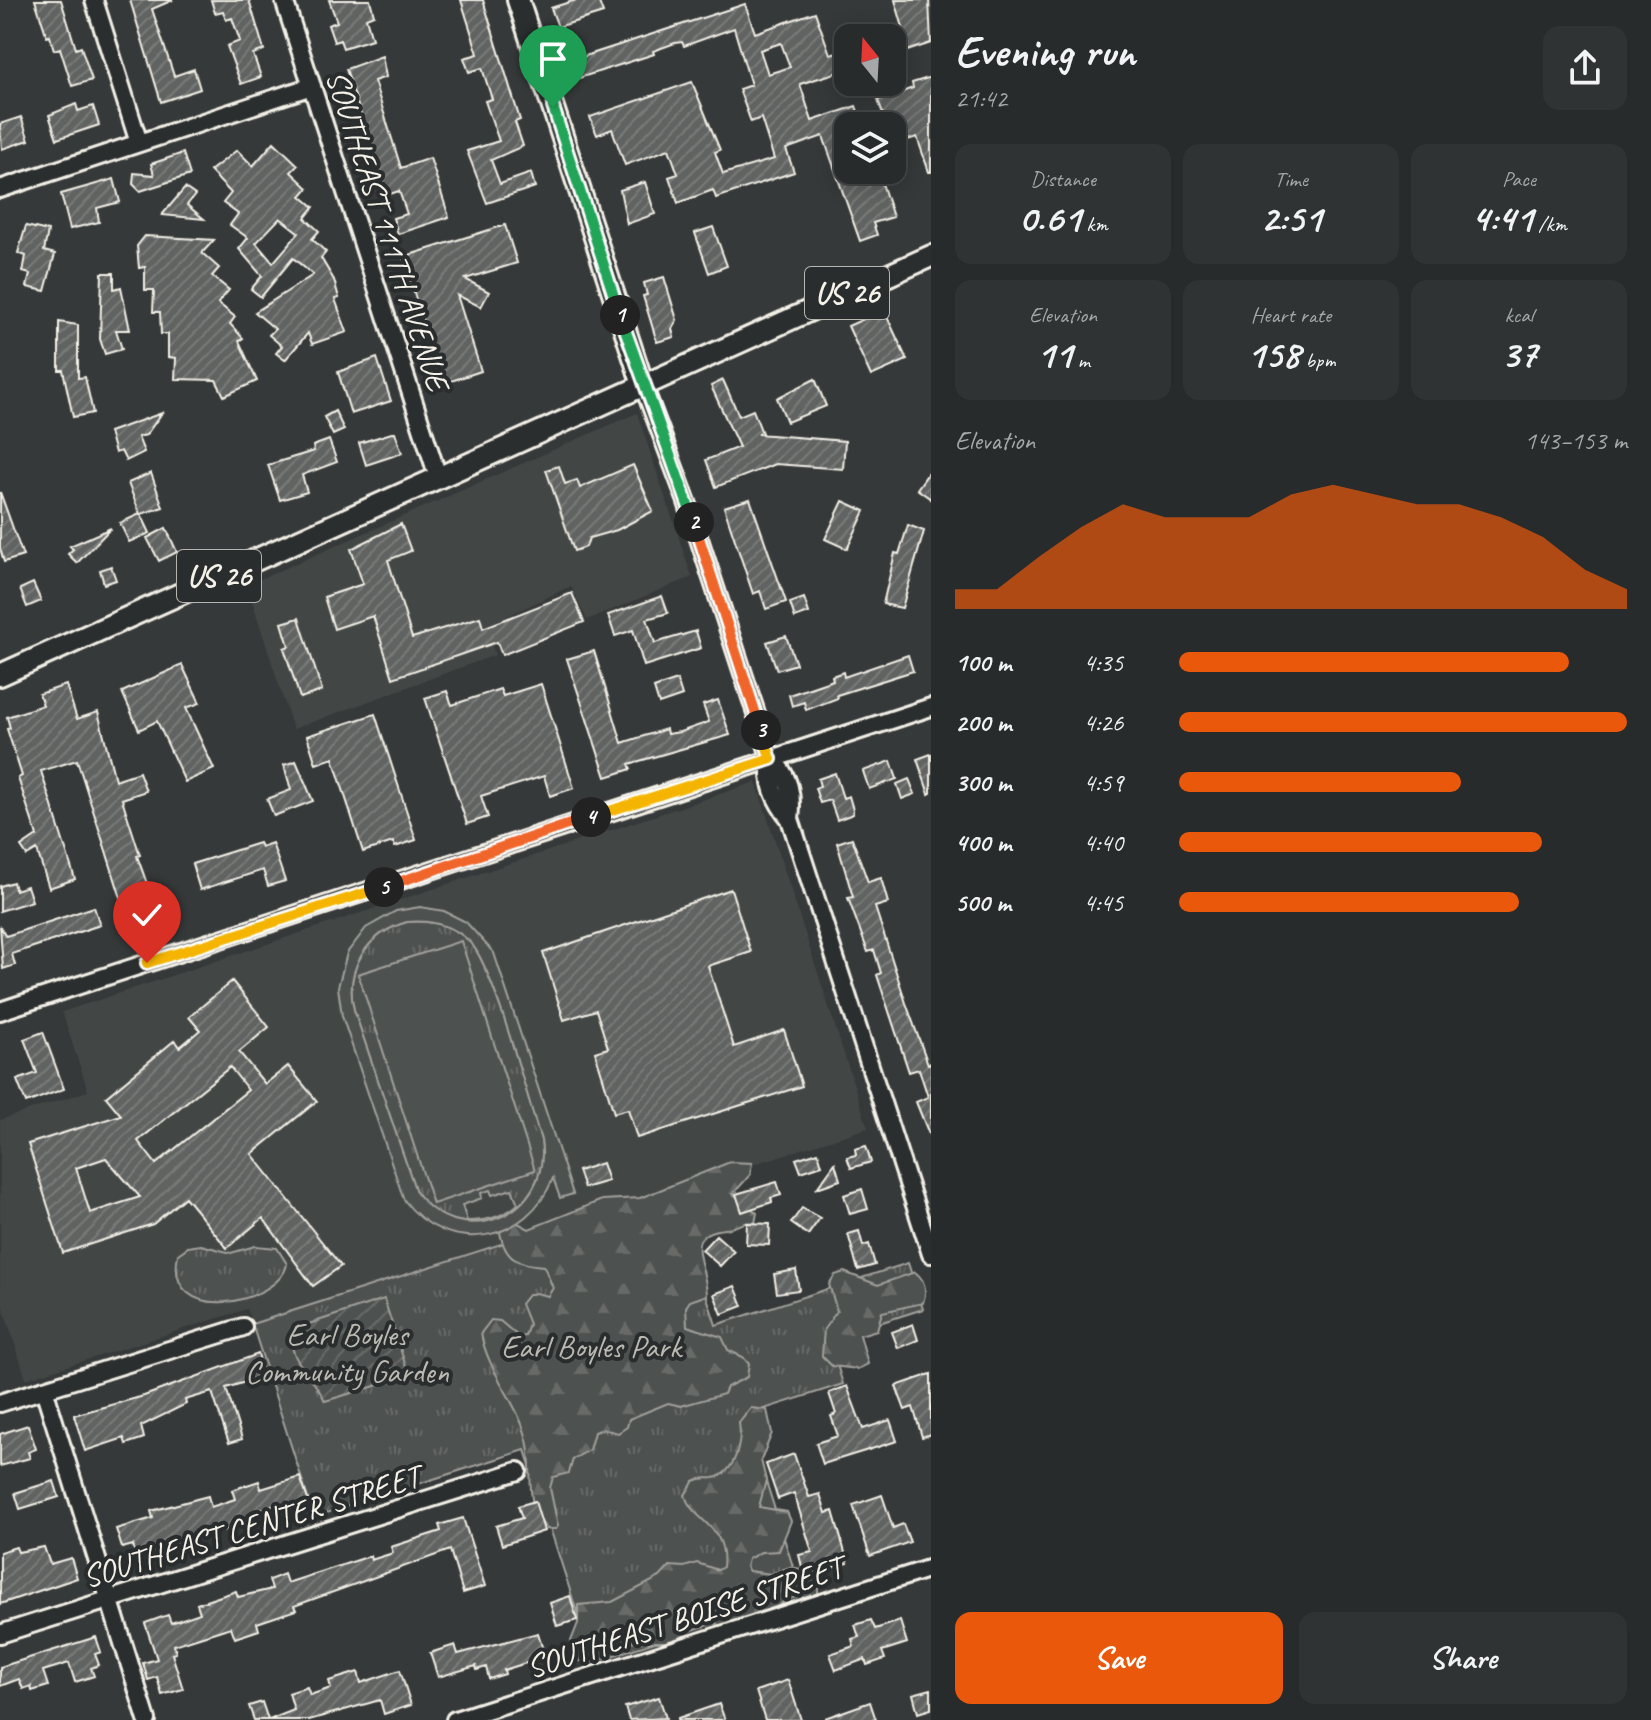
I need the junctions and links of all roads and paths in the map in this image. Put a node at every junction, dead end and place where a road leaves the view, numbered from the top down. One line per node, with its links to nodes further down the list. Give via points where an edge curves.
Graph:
1 (94, 0): 5 (street)
2 (284, 0): 4 (street, SOUTHEAST 111TH AVENUE)
3 (518, 0): 8 (main road)
4 (312, 86): 5 (street); 9 (street, SOUTHEAST 111TH AVENUE)
5 (139, 143): 6 (street)
6 (0, 189)
7 (931, 256): 8 (main road, US 26)
8 (643, 385): 9 (main road, US 26); 12 (street)
9 (438, 477): 10 (main road, US 26)
10 (0, 675)
11 (931, 707): 12 (street)
12 (771, 759): 13 (street); 14 (street, via 784,770 793,799 790,819)
13 (0, 1011)
14 (931, 1254)
15 (243, 1327): 16 (street)
16 (44, 1389): 17 (street); 20 (street)
17 (0, 1403)
18 (518, 1471): 20 (street, SOUTHEAST CENTER STREET)
19 (931, 1568): 23 (street, SOUTHEAST BOISE STREET)
20 (108, 1600): 21 (street, SOUTHEAST CENTER STREET); 22 (street)
21 (0, 1634)
22 (147, 1720)
23 (455, 1720)

